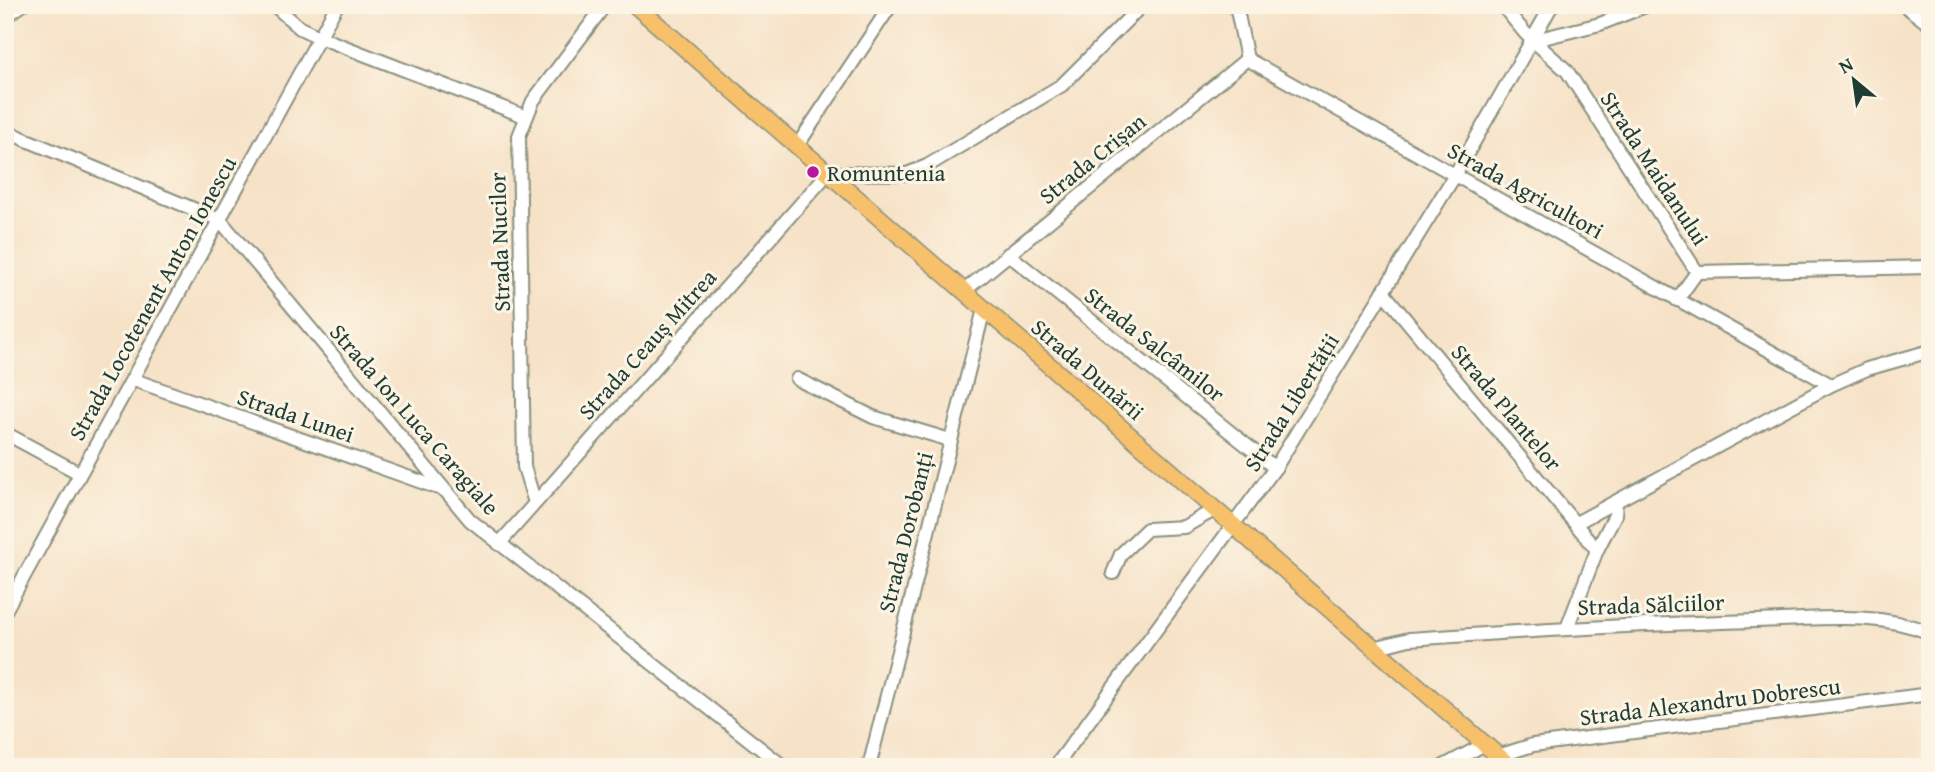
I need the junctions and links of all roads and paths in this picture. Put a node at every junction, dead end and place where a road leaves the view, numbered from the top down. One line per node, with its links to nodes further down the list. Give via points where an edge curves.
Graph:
1 (22, 5): 13 (street)
2 (274, 5): 15 (street, via 300,28)
3 (337, 5): 15 (street, Strada Locotenent Anton Ionescu)
4 (605, 5): 18 (street, Strada Nucilor)
5 (635, 5): 20 (main road, Strada Dunării)
6 (891, 5): 20 (street)
7 (1142, 5): 21 (street, via 1062,85 927,166 906,174)
8 (1236, 5): 17 (street)
9 (1502, 5): 16 (street, Strada Maidanului)
10 (1552, 5): 16 (street, Strada Libertății)
11 (1648, 5): 16 (street)
12 (1905, 5): 14 (street)
13 (5, 17)
14 (1930, 25)
15 (319, 37): 18 (street); 23 (street, Strada Locotenent Anton Ionescu)
16 (1535, 40): 22 (street, Strada Libertății); 26 (street, Strada Maidanului, via 1567,71)
17 (1247, 59): 22 (street, Strada Agricultori); 24 (street, Strada Crișan)
18 (524, 116): 40 (street, Strada Nucilor, via 517,159 524,467)
19 (5, 131): 23 (street, Strada Ion Luca Caragiale)
20 (797, 146): 21 (main road, Strada Dunării)
21 (828, 173): 27 (main road, Strada Dunării); 40 (street, Strada Ceauș Mitrea)
22 (1455, 175): 28 (street, Strada Libertății); 29 (street, Strada Agricultori)
23 (220, 220): 33 (street, Strada Locotenent Anton Ionescu); 39 (street, Strada Ion Luca Caragiale)
24 (1008, 254): 27 (street, Strada Crișan); 37 (street, Strada Salcâmilor)
25 (1930, 267): 26 (street, Strada Maidanului)
26 (1698, 272): 29 (street)
27 (964, 291): 30 (main road, Strada Dunării)
28 (1383, 292): 37 (street, Strada Libertății); 43 (street, Strada Plantelor)
29 (1677, 300): 34 (street, Strada Agricultori)
30 (984, 309): 36 (street, Strada Dorobanți); 42 (main road, Strada Dunării)
31 (1930, 351): 34 (street)
32 (797, 379): 36 (street, via 873,417)
33 (134, 380): 38 (street, Strada Locotenent Anton Ionescu); 39 (street, Strada Lunei)
34 (1831, 385): 41 (street)
35 (5, 433): 38 (street)
36 (950, 440): 56 (street, Strada Dorobanți)
37 (1275, 468): 44 (street, Strada Libertății)
38 (79, 473): 48 (street, Strada Locotenent Anton Ionescu)
39 (444, 490): 45 (street, Strada Ion Luca Caragiale)
40 (535, 503): 45 (street, Strada Ceauș Mitrea)
41 (1616, 503): 43 (street); 46 (street, via 1615,515)
42 (1214, 510): 44 (main road, Strada Dunării); 47 (street, via 1184,527 1147,529 1121,554)
43 (1576, 523): 46 (street, Strada Plantelor)
44 (1234, 527): 51 (main road, Strada Dunării); 57 (street, Strada Libertății)
45 (499, 544): 55 (street, Strada Ion Luca Caragiale)
46 (1597, 550): 49 (street)
47 (1113, 573)
48 (5, 611)
49 (1567, 628): 50 (street, Strada Sălciilor, via 1864,618 1897,621); 51 (street, Strada Sălciilor, via 1409,639)
50 (1930, 633)
51 (1374, 648): 53 (main road, Strada Dunării)
52 (1930, 694): 54 (street, Strada Alexandru Dobrescu, via 1533,745)
53 (1485, 744): 54 (main road, Strada Dunării); 58 (street)
54 (1504, 761)
55 (784, 767)
56 (869, 767)
57 (1055, 767)
58 (1442, 767)

